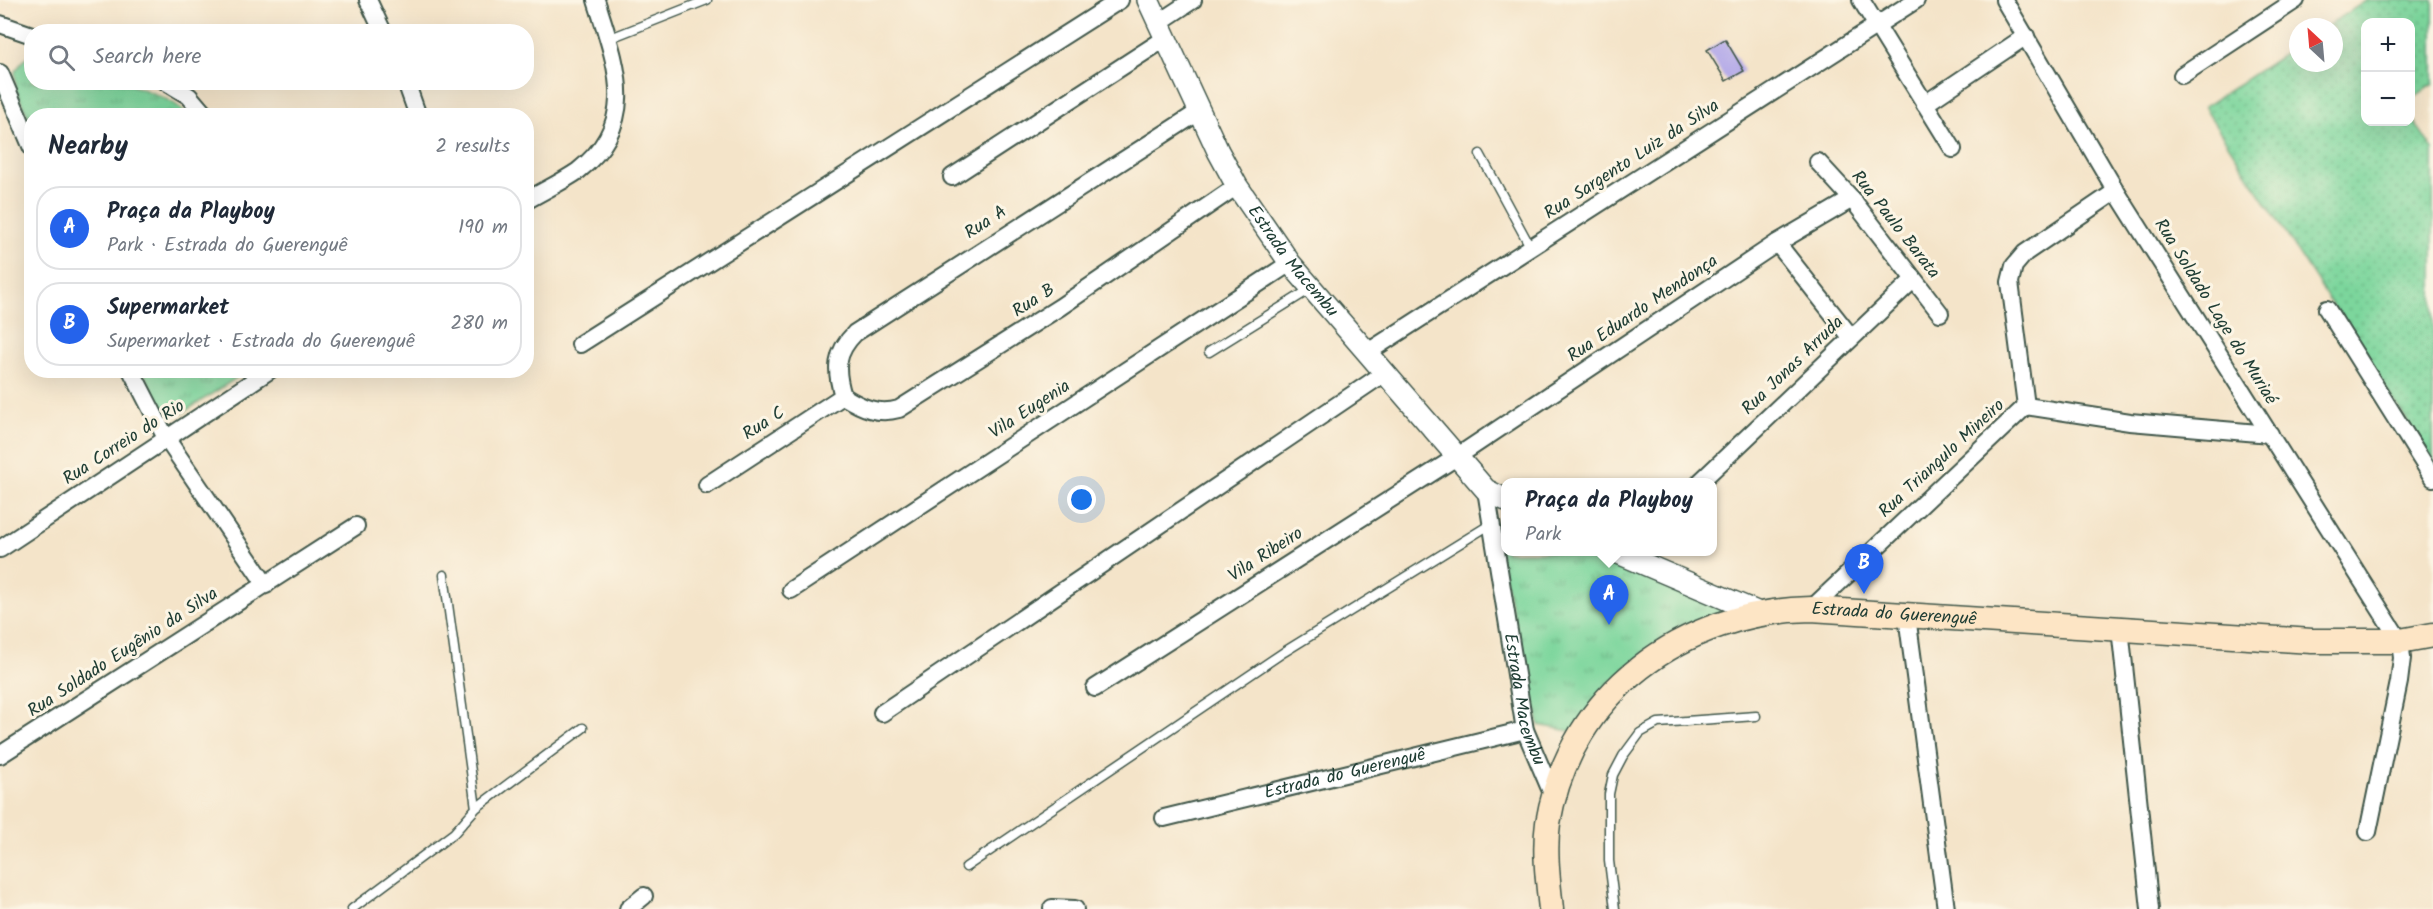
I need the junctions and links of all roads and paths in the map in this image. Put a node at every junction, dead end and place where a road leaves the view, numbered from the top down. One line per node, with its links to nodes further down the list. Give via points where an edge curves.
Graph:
1 (368, 0): 12 (street)
2 (596, 0): 17 (street)
3 (707, 0): 17 (lane)
4 (1120, 0): 43 (street)
5 (1148, 0): 14 (street, Estrada Macembu)
6 (1193, 0): 14 (street)
7 (1861, 0): 13 (street)
8 (1916, 0): 13 (street, Rua Sargento Luiz da Silva)
9 (2004, 0): 16 (street, Rua Soldado Lage do Muriaé)
10 (2296, 0): 19 (street)
11 (0, 24): 15 (street)
12 (379, 24)
13 (1875, 27): 22 (street); 36 (street, Rua Sargento Luiz da Silva)
14 (1162, 31): 25 (street, Estrada Macembu); 30 (street)
15 (24, 32)
16 (2026, 36): 22 (street); 32 (street, Rua Soldado Lage do Muriaé)
17 (608, 39): 33 (street, via 619,86 615,124 605,142 577,171)
18 (0, 73): 26 (street)
19 (2181, 75)
20 (179, 90): 23 (street)
21 (409, 90): 24 (street)
22 (1925, 104): 27 (street)
23 (199, 108)
24 (415, 108)
25 (1200, 111): 31 (street, Estrada Macembu); 49 (street, Rua A, via 855,333 839,354 837,377)
26 (24, 129)
27 (1953, 149)
28 (1480, 154): 36 (lane)
29 (1818, 162): 34 (street, Rua Paulo Barata)
30 (952, 177)
31 (1237, 186): 37 (street, Estrada Macembu); 49 (street, Rua B, via 1060,307 899,409 875,411)
32 (2116, 191): 50 (street, via 2025,253 2014,266 2010,282); 51 (street, Rua Soldado Lage do Muriaé)
33 (534, 196)
34 (1852, 199): 35 (street, Rua Eduardo Mendonça); 38 (street, Rua Paulo Barata)
35 (1777, 243): 42 (street); 53 (street, Rua Eduardo Mendonça)
36 (1531, 248): 45 (street, Rua Sargento Luiz da Silva)
37 (1290, 263): 39 (street, Estrada Macembu); 65 (street, Vila Eugenia)
38 (1913, 280): 41 (street, Rua Paulo Barata); 42 (street, Rua Jonas Arruda)
39 (1312, 288): 44 (lane); 45 (street, Estrada Macembu)
40 (2327, 309): 55 (street)
41 (1940, 313)
42 (1851, 337): 54 (street, Rua Jonas Arruda)
43 (580, 344)
44 (1209, 352)
45 (1368, 352): 46 (street, Estrada Macembu)
46 (1386, 372): 53 (street, Estrada Macembu); 73 (street)
47 (135, 378): 52 (street)
48 (258, 378): 52 (street, Rua Correio do Rio)
49 (843, 396): 56 (street, Rua C)
50 (2026, 406): 51 (street, Rua Triangulo Mineiro, via 2130,422); 66 (street, Rua Triangulo Mineiro)
51 (2270, 434): 71 (street, Rua Soldado Lage do Muriaé)
52 (166, 438): 61 (street, Rua Correio do Rio); 64 (street)
53 (1458, 456): 57 (street, Estrada Macembu); 72 (street, Vila Ribeiro)
54 (1705, 478)
55 (2433, 478)
56 (706, 485)
57 (1486, 490): 58 (street, Estrada Macembu); 59 (street, Estrada Macembu)
58 (1501, 498)
59 (1491, 524): 76 (street, Estrada Macembu); 82 (lane, via 1284,652)
60 (356, 526): 64 (street, Rua Soldado Eugênio da Silva)
61 (0, 549)
62 (1630, 556): 67 (street)
63 (444, 575): 79 (lane)
64 (266, 585): 77 (street, Rua Soldado Eugênio da Silva)
65 (790, 590)
66 (1811, 609): 67 (main road, Estrada do Guerenguê); 68 (main road, Estrada do Guerenguê)
67 (1759, 613): 78 (main road, Estrada do Guerenguê, via 1696,633 1639,666 1618,685 1579,738)
68 (1907, 616): 69 (main road, Estrada do Guerenguê); 90 (street)
69 (2120, 628): 71 (main road, Estrada do Guerenguê, via 2312,641); 91 (street)
70 (2433, 635): 71 (main road, Estrada do Guerenguê)
71 (2400, 641): 81 (street, via 2399,682)
72 (1095, 688)
73 (882, 713)
74 (1756, 716): 89 (lane, via 1658,723 1640,733 1623,756 1609,794 1608,861)
75 (583, 728): 79 (lane)
76 (1525, 730): 78 (street, Estrada Macembu); 80 (street, Estrada do Guerenguê)
77 (0, 754)
78 (1554, 798): 88 (main road, Estrada do Guerenguê, via 1546,851)
79 (476, 808): 85 (lane, via 454,833)
80 (1164, 818)
81 (2368, 832)
82 (966, 867)
83 (644, 896): 86 (street)
84 (1052, 908): 87 (street)
85 (352, 909)
86 (628, 909)
87 (1075, 909)
88 (1551, 909)
89 (1614, 909)
90 (1946, 909)
91 (2150, 909)

